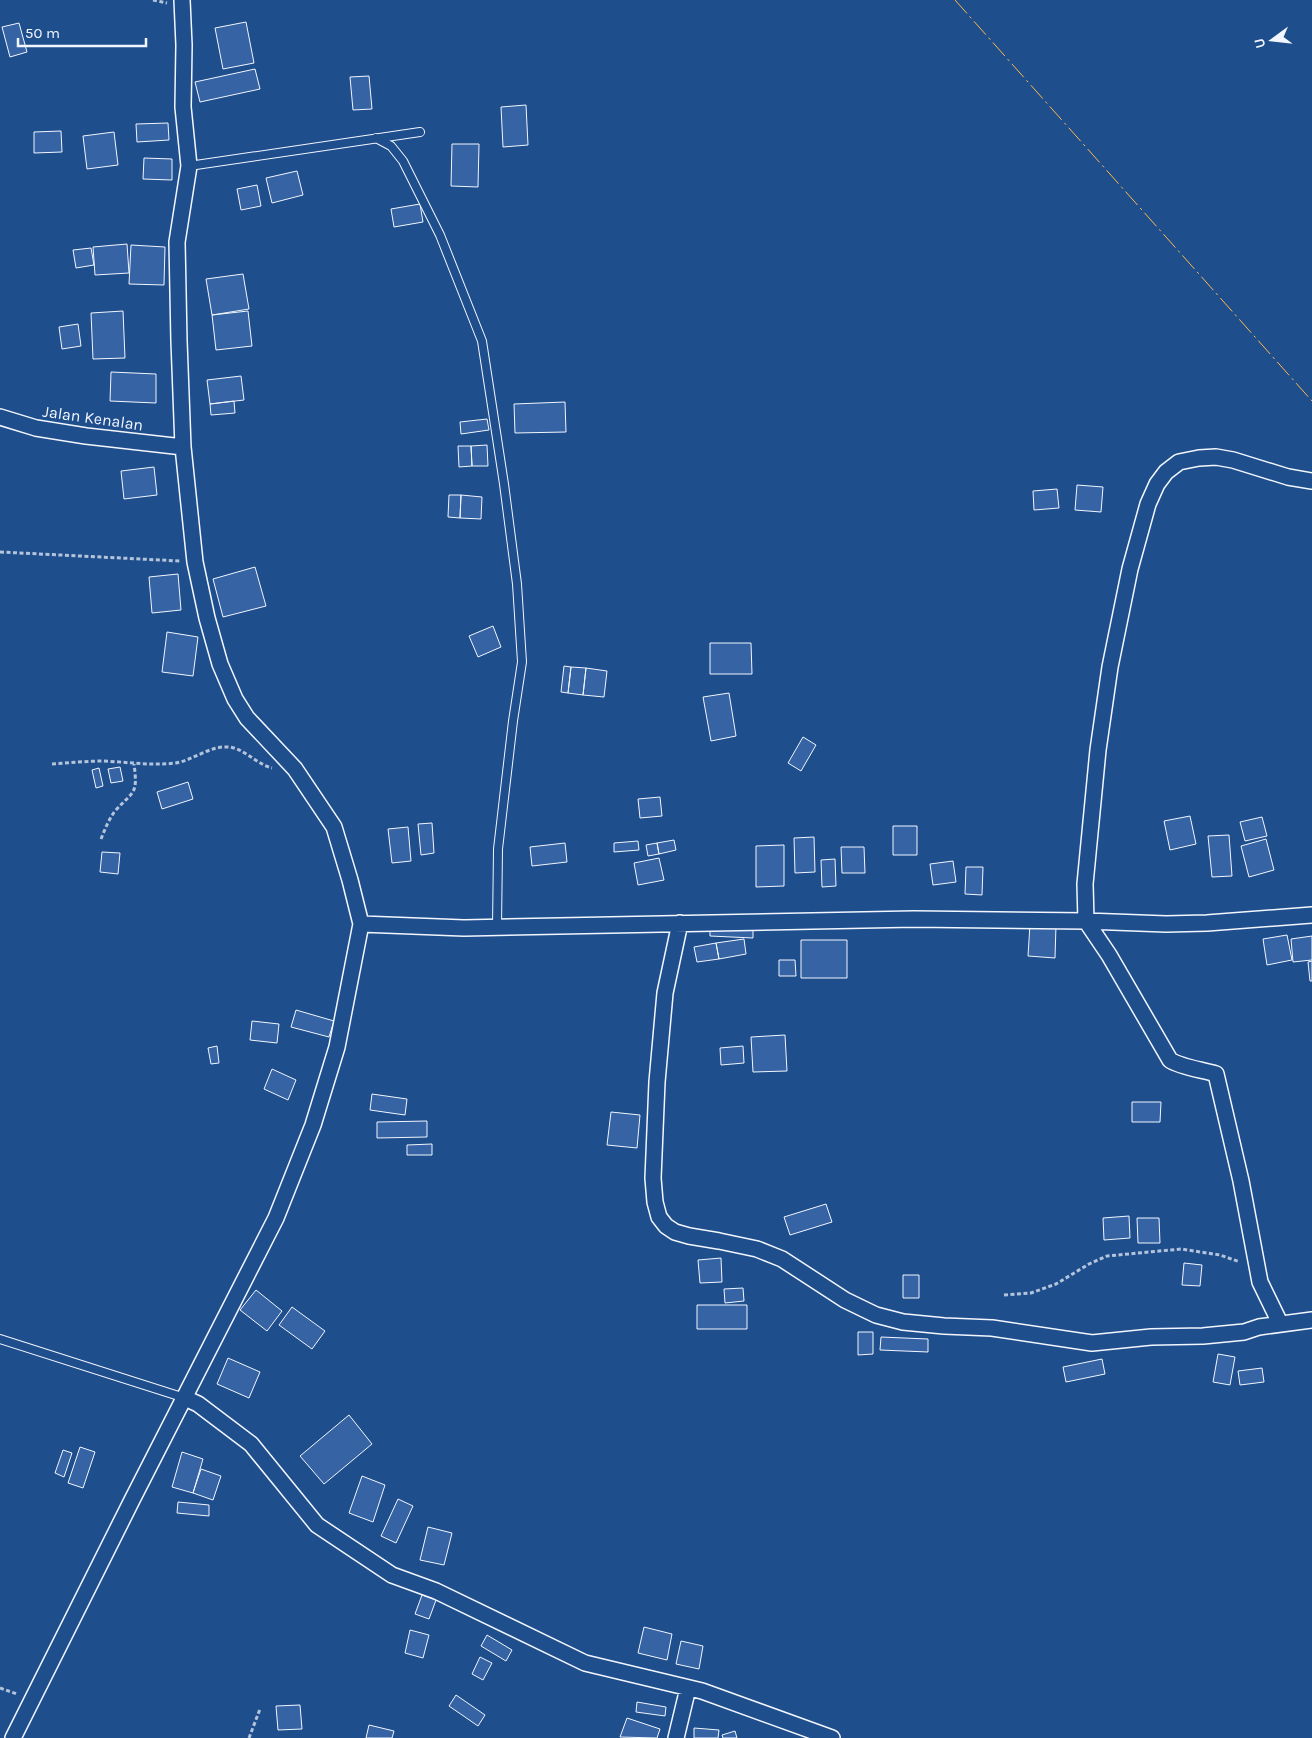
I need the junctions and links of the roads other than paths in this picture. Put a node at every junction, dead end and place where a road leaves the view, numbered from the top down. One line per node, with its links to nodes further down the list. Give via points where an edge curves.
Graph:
1 (182, 0): 4 (street, via 183,107)
2 (420, 132): 3 (lane)
3 (376, 138): 4 (lane); 12 (lane, via 392,146 402,161 440,235 482,341 517,584 522,662 498,849)
4 (189, 166): 6 (street, via 177,242)
5 (0, 417): 6 (street, Jalan Kenalan, via 36,428)
6 (183, 447): 11 (street, via 195,562 220,664 247,718 296,769 334,826)
7 (1312, 481): 9 (street, via 1233,460 1207,458 1179,462 1157,484 1148,504 1130,569 1110,667 1085,884)
8 (1312, 915): 9 (street, via 1166,924)
9 (1086, 920): 10 (street); 14 (street, via 1170,1060 1176,1065 1216,1074 1260,1282)
10 (680, 923): 12 (street); 14 (street, via 665,993 653,1142 655,1202 660,1217 671,1229 782,1259 845,1300 876,1315 903,1322 992,1328 1092,1343 1244,1332)
11 (361, 924): 12 (street); 16 (street, via 336,1047 313,1125 276,1218)
12 (497, 927)
13 (1312, 1320): 14 (street)
14 (1280, 1324)
15 (0, 1339): 16 (lane)
16 (185, 1398): 17 (street, via 198,1404 251,1444 318,1525 392,1575 444,1595 585,1663); 18 (street)
17 (688, 1688): 19 (street); 20 (street)
18 (13, 1738)
19 (676, 1738)
20 (832, 1738)

